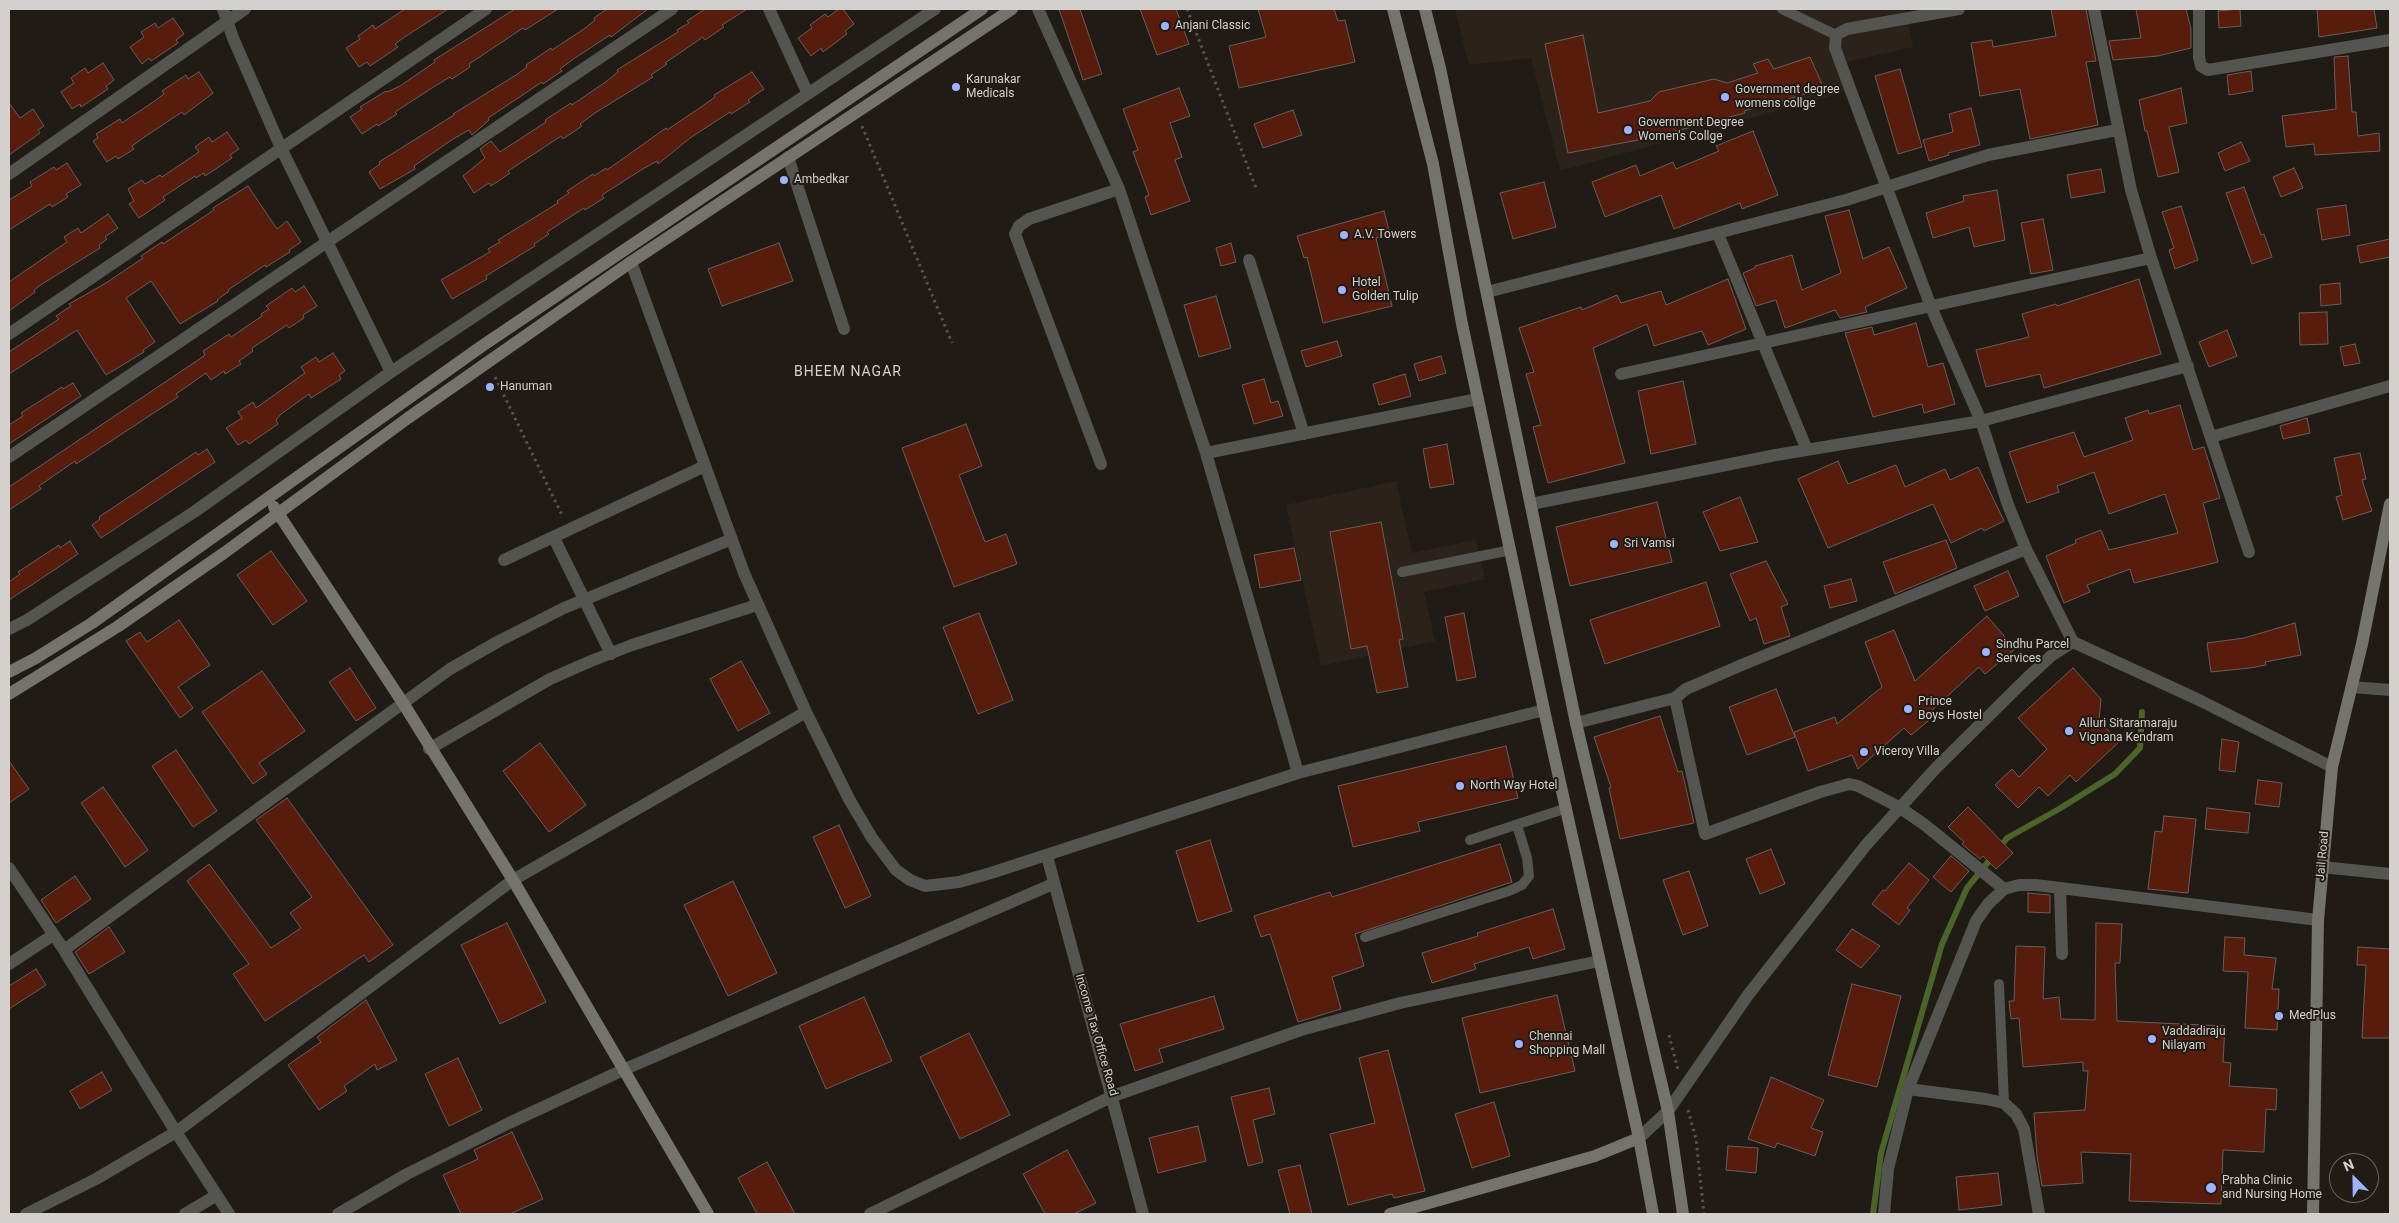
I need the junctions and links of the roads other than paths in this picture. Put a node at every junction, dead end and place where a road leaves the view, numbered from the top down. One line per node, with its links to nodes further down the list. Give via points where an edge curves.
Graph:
1 (245, 9): 15 (street)
2 (486, 9): 20 (street)
3 (672, 9): 26 (street)
4 (769, 9): 18 (street)
5 (935, 9): 18 (street)
6 (982, 9): 48 (street, via 482,346)
7 (1012, 9): 21 (street)
8 (1038, 9): 24 (street)
9 (1393, 9): 39 (street, via 1433,164)
10 (1426, 9): 30 (street)
11 (1782, 9): 16 (lane)
12 (1959, 9): 16 (street, via 1847,29)
13 (2094, 9): 19 (street)
14 (2199, 9): 17 (street, via 2199,57 2201,66 2208,70)
15 (225, 15): 20 (street); 22 (street)
16 (1836, 35): 23 (street, via 1835,48)
17 (2390, 40)
18 (808, 94): 36 (street)
19 (2117, 130): 23 (street, via 1988,155); 27 (street)
20 (281, 148): 26 (street); 33 (street)
21 (788, 157): 29 (street); 32 (street)
22 (9, 174)
23 (1885, 186): 25 (street, via 1846,200); 31 (street)
24 (1119, 189): 44 (street); 46 (street, via 1029,219 1019,226 1015,234)
25 (1718, 234): 30 (street); 34 (street)
26 (326, 243): 36 (street); 45 (street)
27 (2151, 258): 31 (street); 35 (street)
28 (1249, 260): 41 (street)
29 (631, 262): 47 (street); 51 (street, via 400,424)
30 (1487, 292): 49 (street)
31 (1931, 307): 34 (street); 40 (street)
32 (844, 329)
33 (9, 334)
34 (1762, 344): 37 (street); 43 (street)
35 (2188, 366): 40 (street); 42 (street)
36 (391, 372): 61 (street, via 194,512)
37 (1621, 374)
38 (2390, 386): 42 (street)
39 (1478, 400): 41 (street); 55 (street)
40 (1981, 421): 43 (street); 54 (street)
41 (1304, 434): 44 (street)
42 (2211, 438): 56 (street)
43 (1807, 450): 49 (street)
44 (1206, 453): 75 (street)
45 (9, 458)
46 (1101, 464)
47 (705, 466): 52 (street); 53 (street)
48 (269, 499): 51 (street); 64 (street, via 92,623)
49 (1531, 504): 72 (street)
50 (2390, 504): 65 (street, Jail Road)
51 (279, 514): 67 (street, via 117,627); 69 (street)
52 (554, 538): 57 (street); 59 (street)
53 (732, 539): 59 (street); 60 (street)
54 (2026, 549): 62 (street); 68 (street, via 1744,664 1686,689)
55 (1511, 550): 58 (lane); 70 (street)
56 (2249, 552)
57 (504, 560)
58 (1402, 572)
59 (584, 599): 63 (street); 69 (street, via 499,641)
60 (757, 605): 63 (street); 71 (street)
61 (9, 629)
62 (2073, 642): 74 (street); 76 (street, via 2051,656 2027,678)
63 (611, 654): 73 (street, via 550,680)
64 (9, 672)
65 (2352, 687): 66 (street); 74 (street, Jail Road)
66 (2390, 690)
67 (9, 694)
68 (1675, 698): 72 (street); 76 (street, via 1705,834 1840,785 1858,786)
69 (403, 703): 73 (street); 91 (street)
70 (1544, 710): 75 (street); 77 (street)
71 (806, 712): 80 (street, via 872,838 896,870 910,880 925,886 959,882); 84 (street)
72 (1576, 723): 100 (street)
73 (430, 749): 84 (street)
74 (2332, 767): 81 (street, Jail Road)
75 (1298, 773): 80 (street)
76 (1899, 807): 87 (street, via 1956,848); 100 (street, via 1754,988)
77 (1567, 808): 78 (lane); 93 (street)
78 (1518, 825): 79 (lane); 90 (lane, via 1529,876 1522,885)
79 (1470, 840)
80 (1047, 856): 85 (street, Income Tax Office Road)
81 (2322, 867): 83 (street); 88 (street, Jail Road)
82 (9, 868): 89 (street)
83 (2390, 874)
84 (513, 880): 96 (street); 101 (street)
85 (1053, 884): 96 (street); 98 (street, Income Tax Office Road)
86 (2060, 888): 87 (street, via 2019,885); 88 (street); 92 (street)
87 (2004, 889): 97 (street, via 1976,921)
88 (2318, 920): 116 (street, Jail Road)
89 (53, 935): 91 (street); 94 (street)
90 (1365, 937)
91 (64, 950): 101 (street)
92 (2062, 954)
93 (1599, 961): 98 (street, via 1400,1003 1301,1030); 102 (street)
94 (9, 964)
95 (2000, 984): 99 (lane)
96 (623, 1070): 107 (street, via 509,1122 407,1174); 108 (street)
97 (1908, 1089): 99 (street); 114 (street, via 1888,1169)
98 (1113, 1096): 109 (street); 110 (street, Income Tax Office Road)
99 (2004, 1103): 115 (street, via 2016,1114 2024,1129)
100 (1668, 1111): 102 (street); 113 (street)
101 (176, 1132): 103 (street); 104 (street, via 96,1179)
102 (1639, 1138): 111 (street, via 1595,1156); 112 (street)
103 (216, 1195): 105 (street); 106 (street)
104 (26, 1214)
105 (186, 1214)
106 (229, 1214)
107 (338, 1214)
108 (708, 1214)
109 (870, 1214)
110 (1143, 1214)
111 (1390, 1214)
112 (1653, 1214)
113 (1683, 1214)
114 (1884, 1214)
115 (2039, 1214)
116 (2313, 1214)

